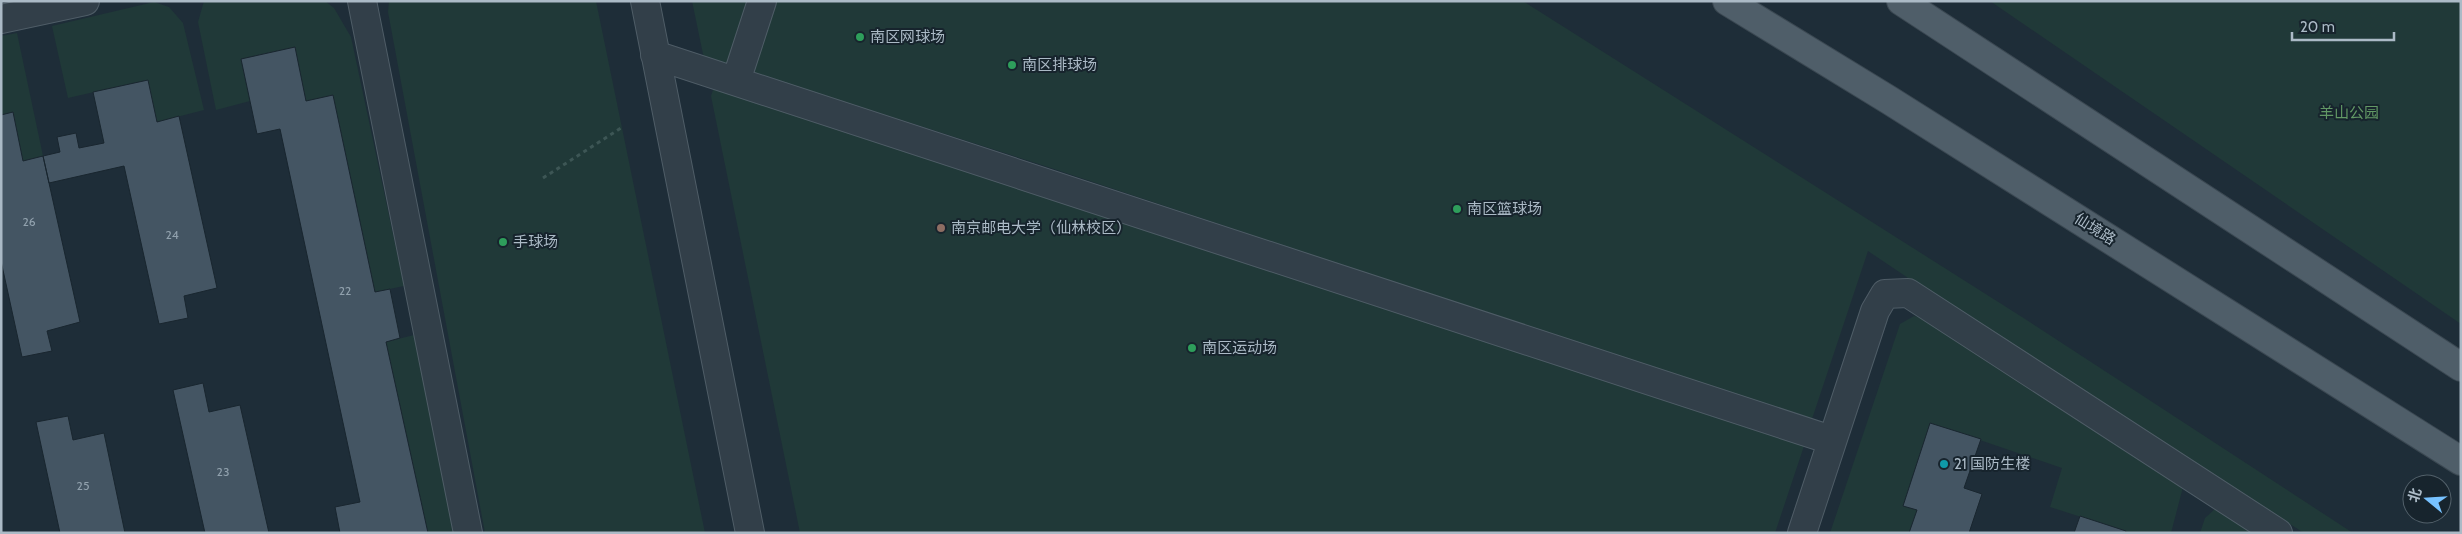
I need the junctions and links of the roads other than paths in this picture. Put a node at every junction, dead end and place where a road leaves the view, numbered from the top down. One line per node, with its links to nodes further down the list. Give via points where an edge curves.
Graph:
1 (86, 1): 7 (street)
2 (362, 1): 13 (street)
3 (645, 1): 8 (street)
4 (762, 1): 9 (street)
5 (1901, 1): 10 (main road)
6 (1739, 4): 12 (main road, 仙境路)
7 (1, 19)
8 (654, 55): 9 (street); 14 (street)
9 (736, 81): 11 (street)
10 (2461, 366)
11 (1832, 440): 15 (street); 16 (street, via 1875,312 1885,294 1908,293)
12 (2461, 461)
13 (468, 533)
14 (750, 533)
15 (1802, 533)
16 (2278, 533)

